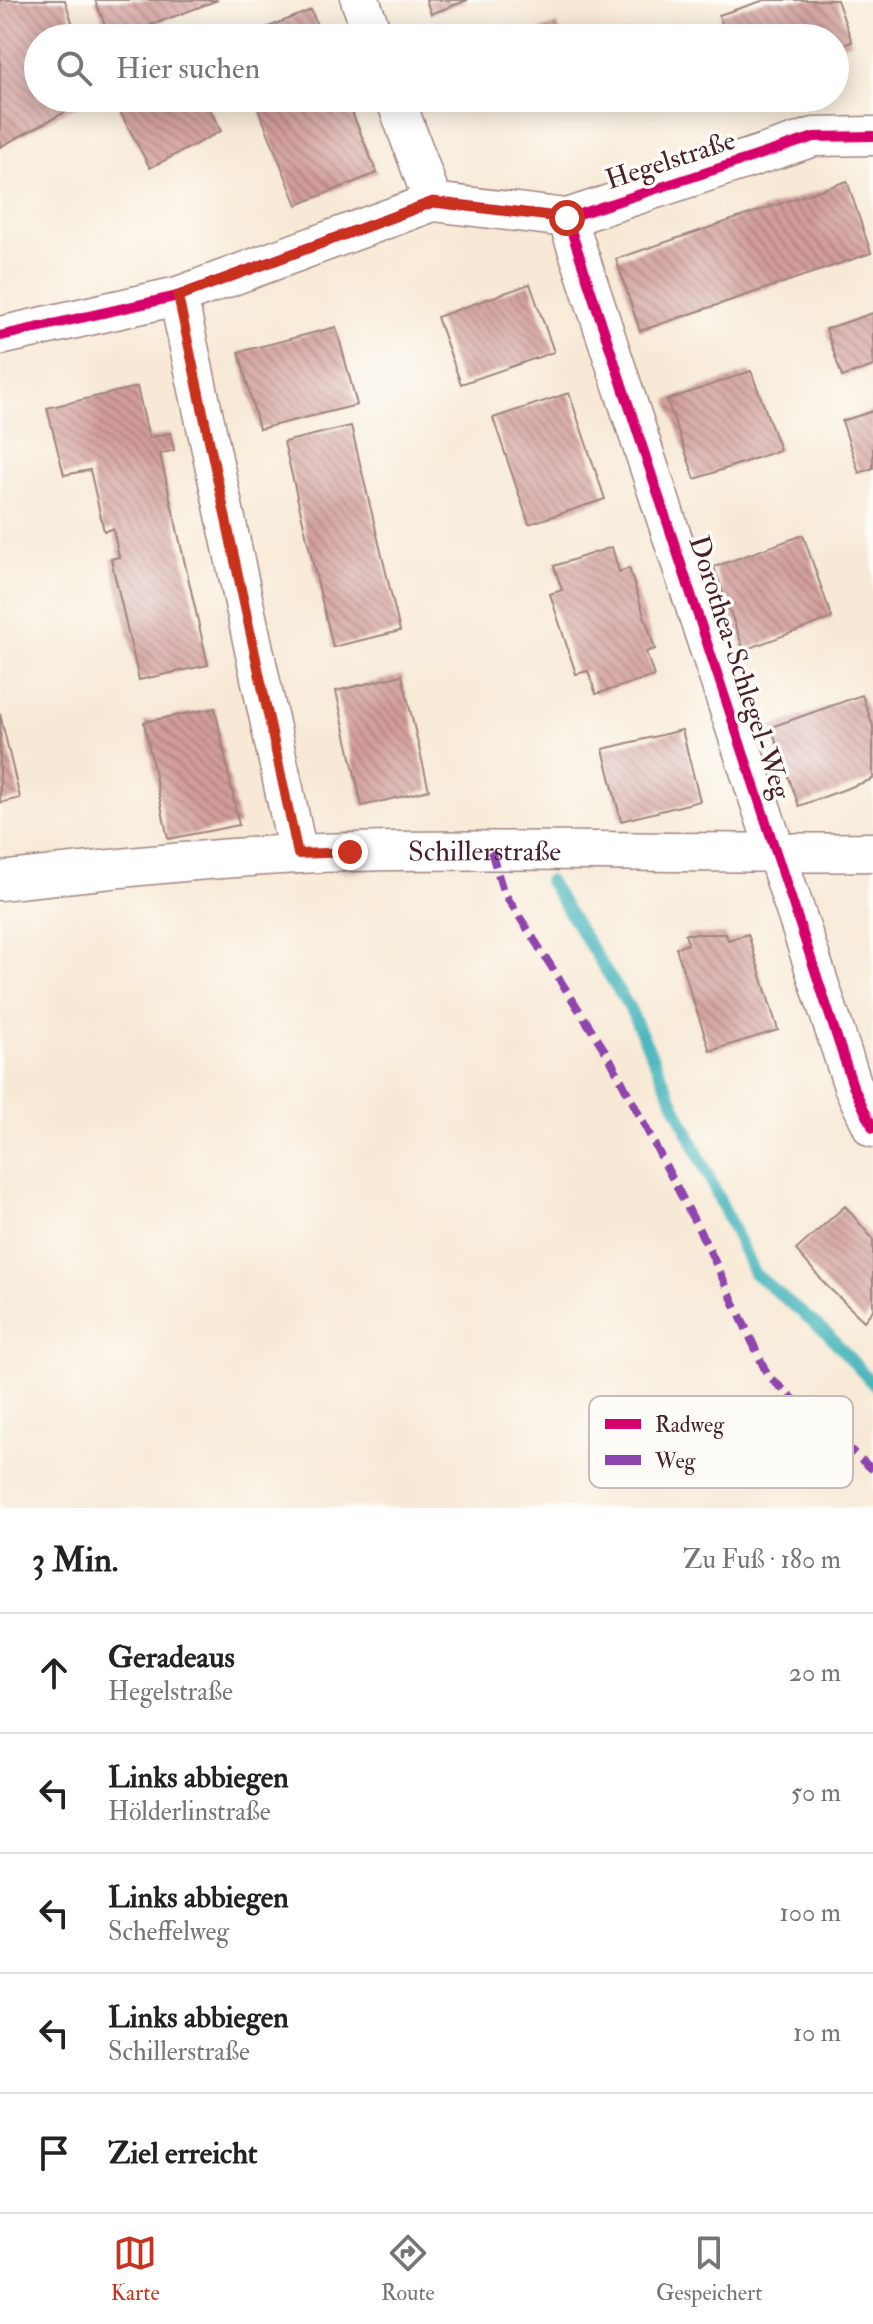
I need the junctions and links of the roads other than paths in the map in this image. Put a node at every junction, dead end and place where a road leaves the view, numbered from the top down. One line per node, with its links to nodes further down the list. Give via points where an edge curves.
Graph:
1 (360, 0): 2 (street)
2 (369, 24)
3 (400, 112): 5 (street)
4 (873, 137): 6 (street, Hegelstraße, via 814,137)
5 (433, 202): 6 (street, Hegelstraße); 7 (street)
6 (567, 218): 11 (street, Dorothea-Schlegel-Weg)
7 (178, 296): 8 (street); 10 (street)
8 (0, 336)
9 (873, 852): 11 (street, Schillerstraße)
10 (298, 854): 11 (street, Schillerstraße); 12 (street, Schillerstraße)
11 (778, 854): 13 (street, Dorothea-Schlegel-Weg, via 853,1086)
12 (0, 881)
13 (873, 1128)

